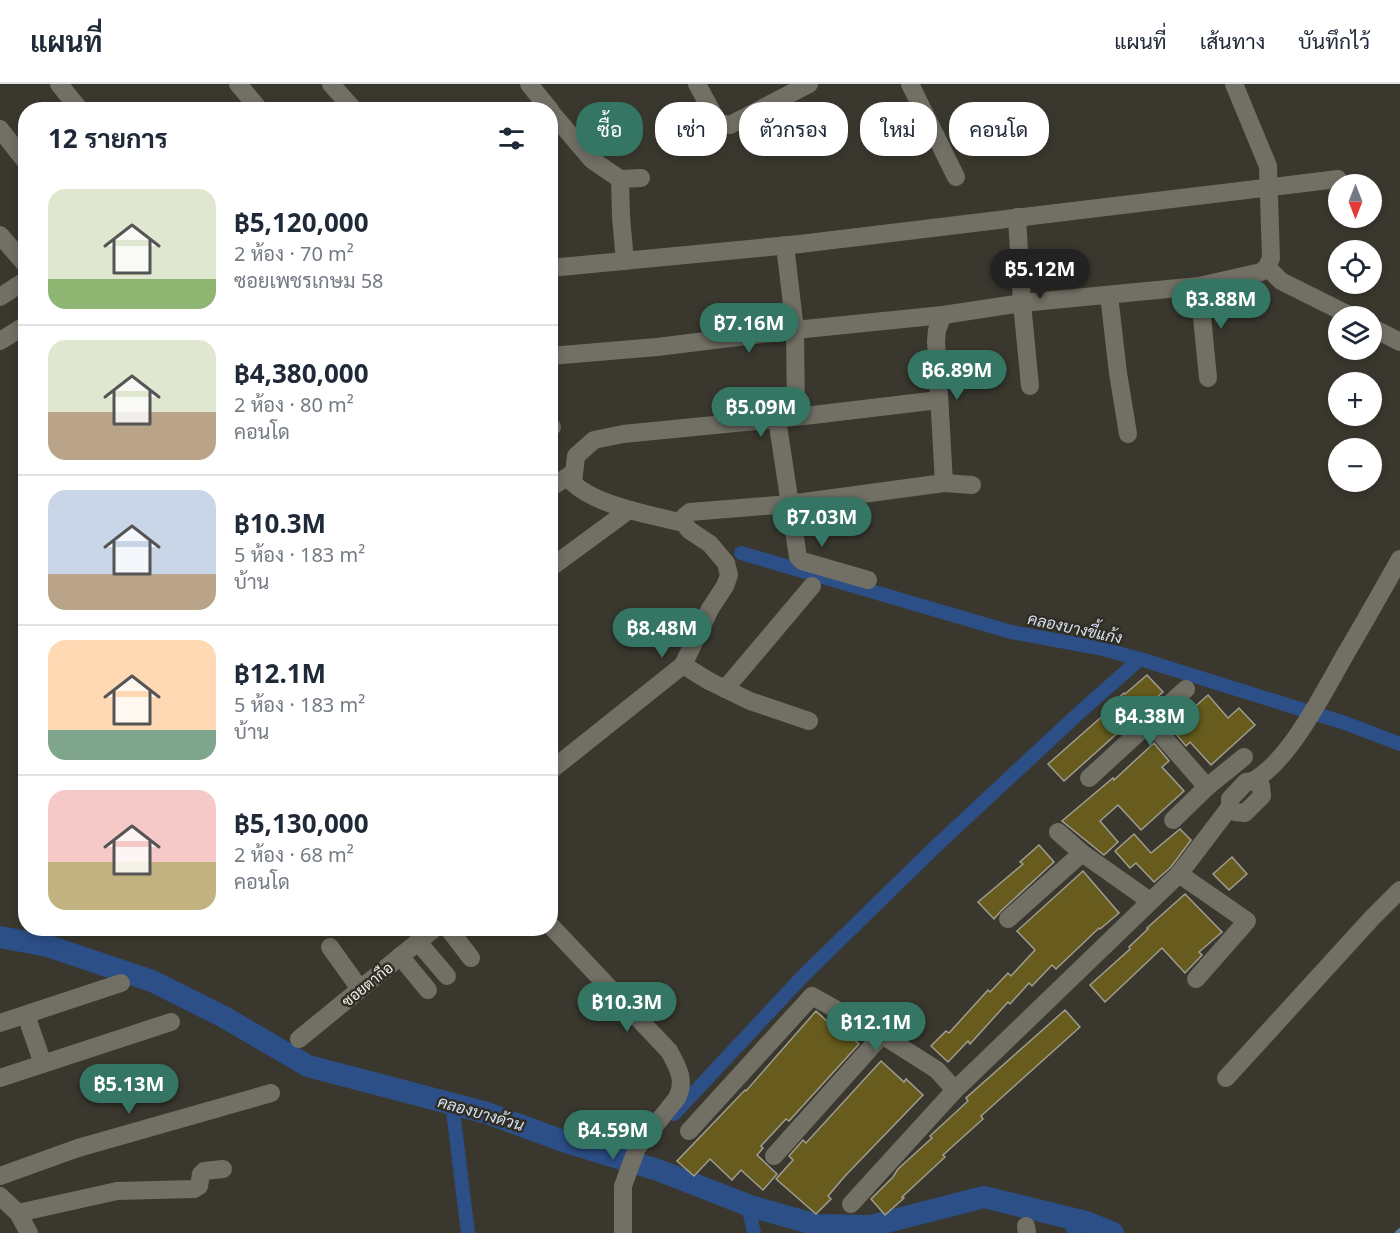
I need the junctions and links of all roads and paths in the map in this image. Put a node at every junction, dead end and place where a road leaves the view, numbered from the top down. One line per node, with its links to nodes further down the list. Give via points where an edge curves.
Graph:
1 (59, 84): 9 (street)
2 (237, 84): 10 (street)
3 (331, 84): 11 (street)
4 (529, 84): 12 (street)
5 (697, 84): 8 (street, via 718,123 730,125)
6 (910, 84): 16 (street)
7 (1234, 84): 20 (street, via 1268,166)
8 (802, 86)
9 (74, 102)
10 (253, 102)
11 (347, 102)
12 (544, 102)
13 (558, 120): 18 (street, via 592,160)
14 (0, 129): 15 (street)
15 (18, 152)
16 (956, 177)
17 (641, 178): 18 (street)
18 (620, 179): 25 (street)
19 (1328, 180): 20 (street)
20 (1270, 187): 21 (street); 27 (street, via 1272,258)
21 (1017, 217): 23 (street); 32 (street)
22 (0, 235): 24 (street)
23 (785, 245): 25 (street); 36 (street)
24 (18, 256)
25 (625, 261): 26 (street)
26 (558, 267)
27 (1267, 267): 29 (street, via 1261,272); 33 (street, via 1281,281)
28 (18, 285): 31 (street)
29 (1199, 286): 30 (street); 41 (street)
30 (1109, 295): 32 (street); 46 (street)
31 (0, 297)
32 (1022, 303): 34 (street); 42 (street)
33 (1331, 306)
34 (943, 315): 36 (street); 43 (street, via 936,341)
35 (18, 330): 38 (street)
36 (795, 330): 40 (street); 44 (street)
37 (1382, 333): 39 (street)
38 (0, 341)
39 (1400, 342)
40 (558, 355)
41 (1208, 378)
42 (1030, 386)
43 (939, 400): 44 (street); 49 (street)
44 (796, 417): 45 (street)
45 (777, 419): 47 (street, via 623,434 594,441 576,456); 51 (street)
46 (1128, 434)
47 (573, 473): 48 (street); 52 (street, via 573,483 580,489)
48 (558, 483)
49 (944, 483): 50 (street); 51 (street)
50 (972, 485)
51 (789, 504): 53 (street, via 690,512); 56 (street, via 798,557 802,561)
52 (629, 510): 53 (street); 55 (street)
53 (684, 524): 58 (street, via 710,544 726,563 729,575)
54 (1400, 559): 67 (street, via 1294,740 1261,781 1246,782 1232,796)
55 (558, 562)
56 (868, 580)
57 (812, 586): 59 (street)
58 (683, 665): 59 (street); 64 (street)
59 (725, 689): 61 (street)
60 (1185, 689): 62 (street)
61 (809, 721)
62 (1150, 722): 65 (street); 66 (street)
63 (1244, 757): 66 (street)
64 (558, 765)
65 (1089, 778)
66 (1204, 790): 67 (street, via 1217,812); 68 (street)
67 (1228, 815): 71 (street)
68 (1173, 820)
69 (1058, 832): 70 (street)
70 (1082, 853): 73 (street); 74 (street)
71 (1179, 874): 73 (street); 83 (street, via 1247,921)
72 (1400, 890): 94 (street)
73 (1150, 901): 95 (street)
74 (1008, 919)
75 (558, 933): 105 (street, via 669,1051 682,1080 677,1098 637,1148 623,1186)
76 (425, 936): 78 (street, ซอยตากือ)
77 (454, 936): 81 (street)
78 (418, 942): 80 (street, ซอยตากือ); 82 (street)
79 (330, 947): 85 (street)
80 (400, 956): 85 (street, ซอยตากือ); 86 (street)
81 (471, 958)
82 (447, 976)
83 (1196, 979)
84 (121, 982): 87 (street)
85 (360, 988): 91 (street, ซอยตากือ)
86 (428, 990)
87 (26, 1015): 89 (street); 92 (street)
88 (171, 1022): 92 (street)
89 (0, 1023)
90 (882, 1035): 95 (street, via 937,1070); 97 (street, via 812,996); 98 (street)
91 (299, 1039)
92 (44, 1064): 93 (street)
93 (0, 1078)
94 (1226, 1078)
95 (955, 1090): 102 (street)
96 (272, 1093): 100 (street, via 78,1148)
97 (688, 1131)
98 (774, 1156)
99 (223, 1169): 103 (street, via 204,1171 194,1189 117,1191)
100 (0, 1176)
101 (0, 1196): 103 (street)
102 (851, 1204)
103 (18, 1213): 104 (street)
104 (29, 1233)
105 (623, 1233)

